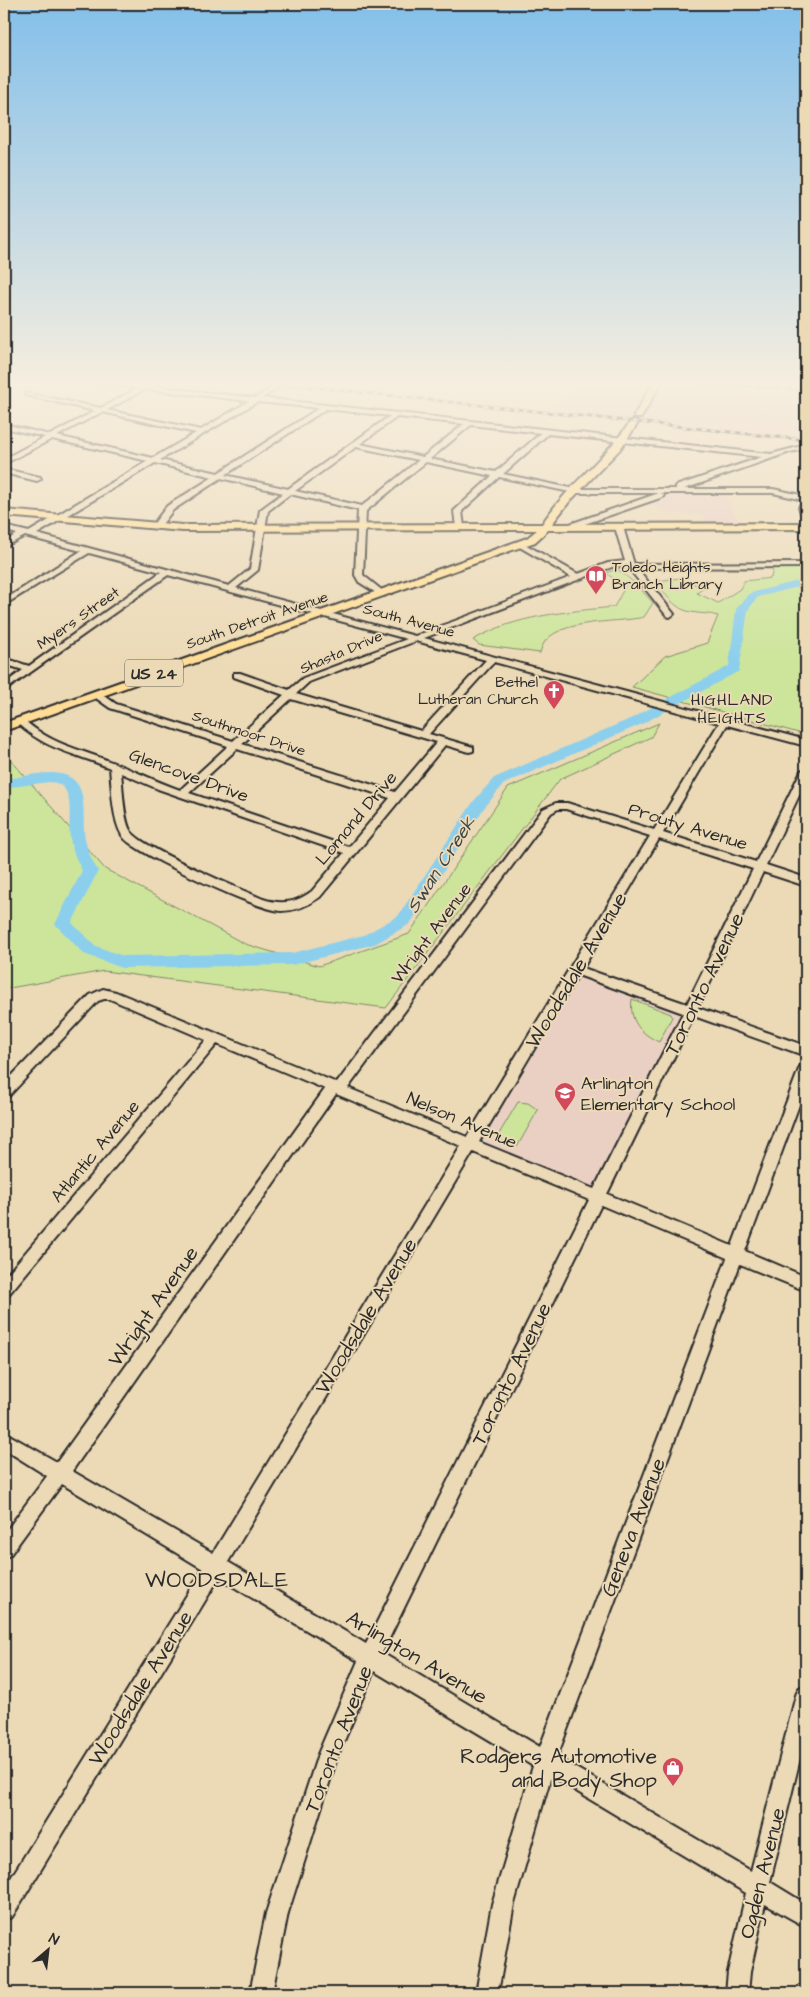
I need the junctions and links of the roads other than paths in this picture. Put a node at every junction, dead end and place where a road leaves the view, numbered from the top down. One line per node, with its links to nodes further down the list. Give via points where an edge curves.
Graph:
1 (17, 474): 12 (street)
2 (132, 474): 21 (street)
3 (212, 474): 11 (street)
4 (223, 474): 11 (street)
5 (315, 474): 15 (street)
6 (406, 474): 17 (street)
7 (493, 474): 10 (street)
8 (591, 474): 13 (main road, US 24)
9 (718, 474): 14 (street)
10 (497, 475): 13 (street); 25 (street, via 458,511)
11 (220, 476): 15 (street); 22 (street, via 170,508)
12 (37, 479)
13 (575, 491): 14 (street); 18 (main road, US 24)
14 (670, 491): 16 (street, via 773,491); 27 (street)
15 (290, 492): 17 (street); 30 (street, via 264,510)
16 (806, 500): 20 (street, via 803,507)
17 (363, 508): 24 (street)
18 (558, 509): 26 (main road, US 24); 27 (main road, via 558,520)
19 (4, 513): 21 (main road)
20 (806, 517)
21 (57, 518): 22 (main road); 31 (street)
22 (156, 526): 30 (main road)
23 (806, 526): 28 (main road)
24 (360, 527): 25 (main road); 30 (main road); 40 (street, via 359,576)
25 (460, 527): 26 (main road)
26 (544, 527): 27 (main road); 32 (main road, US 24, via 540,535)
27 (573, 527): 28 (main road); 32 (main road)
28 (619, 527): 35 (street)
29 (4, 528): 31 (street, South Avenue)
30 (261, 528): 39 (street, via 254,570)
31 (27, 534): 33 (street); 34 (street, South Avenue)
32 (526, 542): 38 (street); 40 (main road, South Detroit Avenue / US 24)
33 (4, 545)
34 (88, 550): 37 (street, South Avenue); 41 (street)
35 (630, 564): 36 (street, Shasta Drive); 38 (street, Shasta Drive, via 611,565); 43 (street)
36 (806, 564)
37 (168, 571): 39 (street, South Avenue); 47 (street, Myers Street)
38 (577, 577): 44 (street, Shasta Drive)
39 (231, 588): 42 (street, South Avenue)
40 (381, 594): 42 (main road, South Detroit Avenue / US 24)
41 (4, 604)
42 (325, 613): 44 (street, South Avenue); 50 (main road, South Detroit Avenue / US 24)
43 (670, 614)
44 (416, 638): 45 (street, South Avenue); 51 (street, Shasta Drive, via 306,680)
45 (493, 658): 52 (street, South Avenue); 55 (street)
46 (4, 661): 47 (street)
47 (30, 669): 49 (street, Myers Street)
48 (237, 675): 51 (street)
49 (4, 688)
50 (96, 694): 53 (main road, South Detroit Avenue / US 24); 58 (street, Southmoor Drive, via 113,706)
51 (290, 694): 55 (street); 58 (street, Shasta Drive)
52 (719, 719): 57 (street, South Avenue); 65 (street, Woodsdale Avenue)
53 (20, 721): 54 (main road, South Detroit Avenue / US 24); 60 (street, Glencove Drive, via 52,744)
54 (4, 727)
55 (423, 735): 56 (street)
56 (443, 741): 59 (street); 63 (street, Lomond Drive)
57 (806, 743)
58 (236, 744): 62 (street, Shasta Drive); 63 (street, Southmoor Drive)
59 (469, 749)
60 (115, 767): 62 (street, Glencove Drive); 66 (street, Lomond Drive, via 122,826 133,840 155,854 259,902 288,908 301,904 316,894)
61 (806, 771): 67 (street, Toronto Avenue)
62 (182, 793): 66 (street, Glencove Drive)
63 (396, 796): 66 (street, Lomond Drive)
64 (559, 805): 65 (street, Prouty Avenue); 74 (street, Wright Avenue, via 547,811)
65 (657, 835): 67 (street, Prouty Avenue); 69 (street, Woodsdale Avenue)
66 (351, 851)
67 (760, 867): 68 (street, Prouty Avenue); 70 (street, Toronto Avenue)
68 (806, 882)
69 (576, 970): 70 (street); 76 (street, Woodsdale Avenue)
70 (690, 1010): 72 (street); 77 (street, Toronto Avenue)
71 (215, 1038): 74 (street, Nelson Avenue); 75 (street, Nelson Avenue, via 103,994 94,998); 80 (street, Atlantic Avenue)
72 (806, 1051)
73 (806, 1069): 78 (street, Geneva Avenue)
74 (337, 1089): 76 (street, Nelson Avenue); 82 (street, Wright Avenue)
75 (4, 1092)
76 (470, 1144): 77 (street, Nelson Avenue); 84 (street, Woodsdale Avenue)
77 (598, 1198): 78 (street, Nelson Avenue); 85 (street, Toronto Avenue)
78 (737, 1255): 79 (street, Nelson Avenue); 87 (street, Geneva Avenue)
79 (806, 1284)
80 (4, 1289)
81 (4, 1440): 82 (street, Arlington Avenue)
82 (60, 1473): 83 (street, Wright Avenue); 84 (street, Arlington Avenue)
83 (4, 1549)
84 (216, 1565): 85 (street, Arlington Avenue); 89 (street, Woodsdale Avenue)
85 (370, 1657): 87 (street, Arlington Avenue); 91 (street, Toronto Avenue, via 328,1754 277,1913)
86 (806, 1695): 88 (street, Ogden Avenue)
87 (545, 1761): 88 (street, Arlington Avenue); 92 (street, Geneva Avenue, via 512,1864 490,1962)
88 (758, 1887): 90 (street, Arlington Avenue); 93 (street, Ogden Avenue)
89 (4, 1909)
90 (806, 1916)
91 (261, 1993)
92 (487, 1993)
93 (737, 1993)

